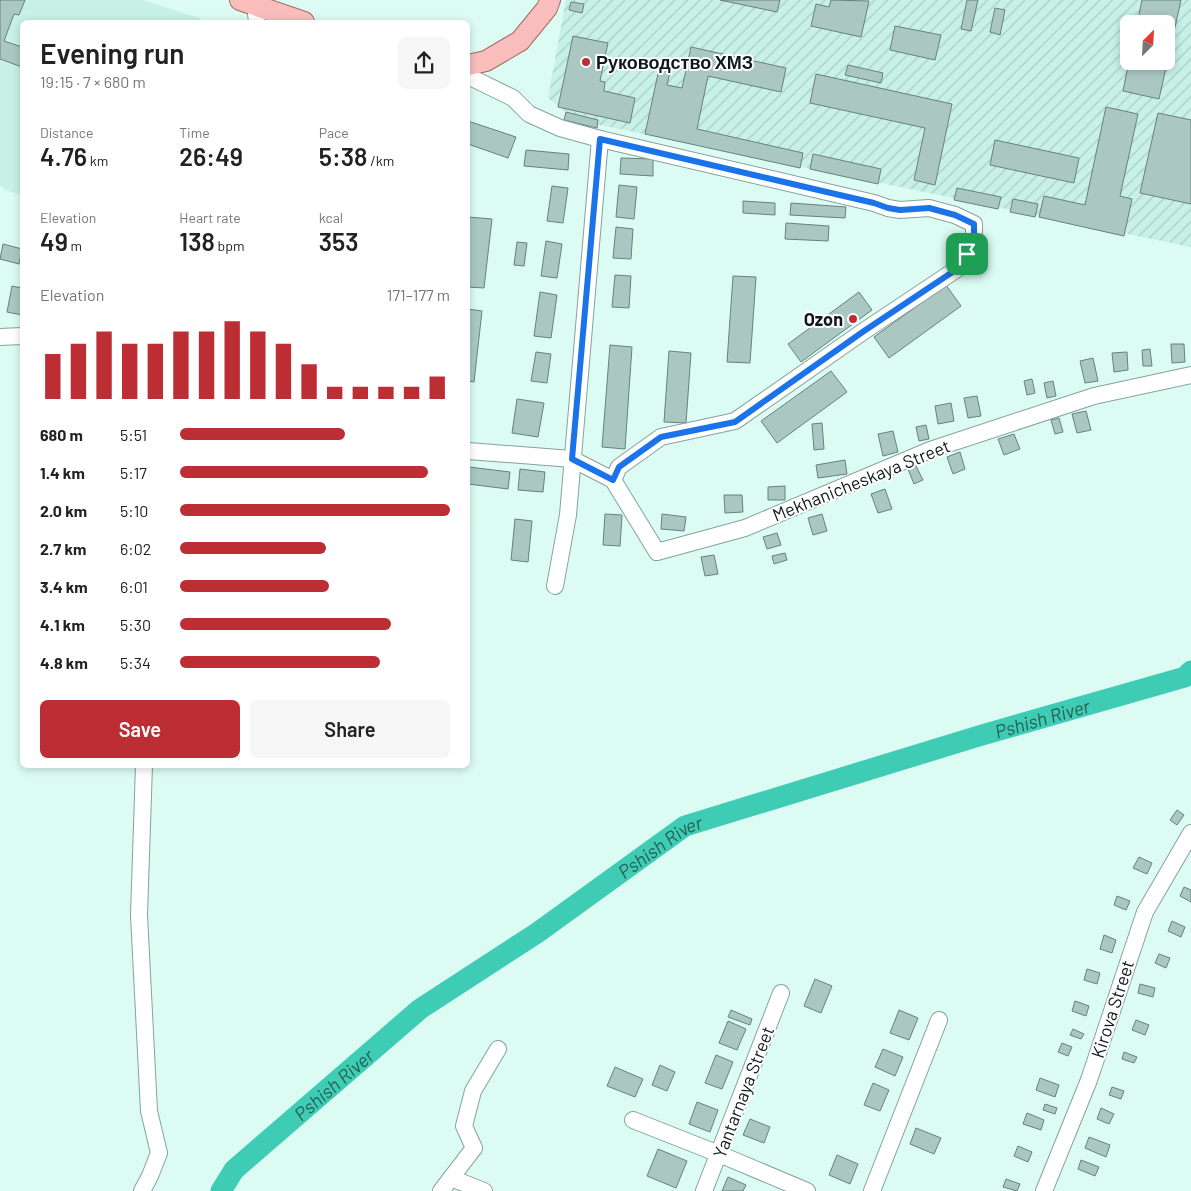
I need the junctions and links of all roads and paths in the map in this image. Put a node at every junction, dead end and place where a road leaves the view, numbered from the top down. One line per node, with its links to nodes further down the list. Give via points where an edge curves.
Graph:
1 (550, 0): 4 (main road, via 520,41 486,61)
2 (251, 9): 3 (main road)
3 (296, 20)
4 (470, 65)
5 (470, 77): 6 (street, via 513,98 529,114 560,128)
6 (600, 139): 11 (street); 12 (street, via 888,208 929,208 974,224 974,242 957,269 735,422 661,437 619,467)
7 (20, 336): 8 (street)
8 (0, 337)
9 (1191, 375): 12 (street, Mekhanicheskaya Street, via 1094,396 930,450 745,528 657,552)
10 (470, 451): 11 (street)
11 (572, 459): 12 (street); 13 (street, via 568,515)
12 (613, 480)
13 (555, 586)
14 (144, 768): 22 (street, via 139,915 149,1111 158,1153)
15 (1191, 833): 27 (street, Kirova Street, via 1145,912 1089,1080)
16 (782, 992): 20 (street, Yantarnaya Street)
17 (939, 1020): 26 (street)
18 (498, 1049): 21 (street, via 473,1091 464,1126 474,1148)
19 (633, 1120): 20 (street)
20 (719, 1154): 24 (street, Yantarnaya Street); 25 (street)
21 (446, 1185): 23 (street)
22 (142, 1191)
23 (484, 1191)
24 (704, 1191)
25 (807, 1191)
26 (872, 1191)
27 (1044, 1191)

